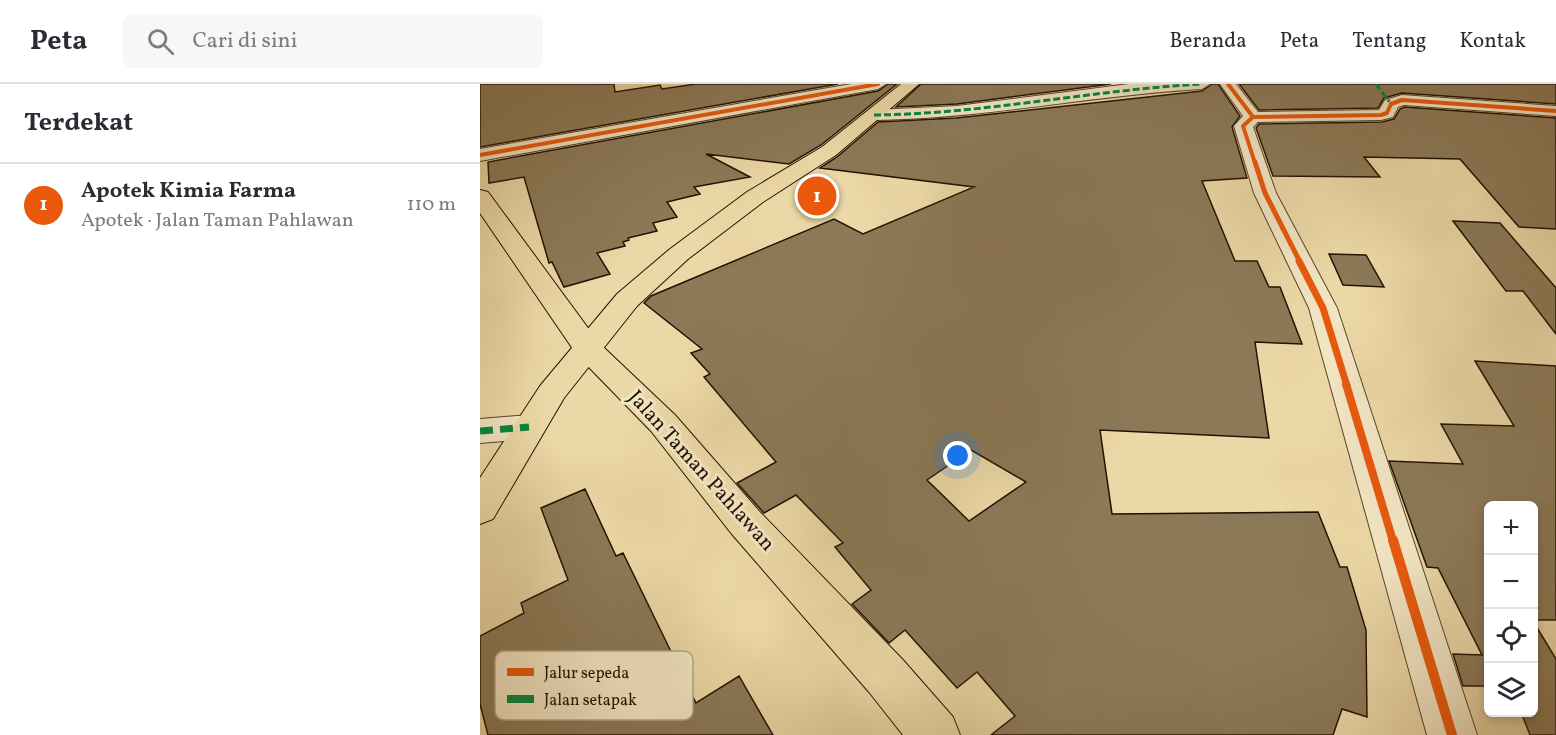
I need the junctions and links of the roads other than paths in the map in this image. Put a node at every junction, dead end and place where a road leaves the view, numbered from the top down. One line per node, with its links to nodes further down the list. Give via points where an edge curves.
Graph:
1 (911, 84): 9 (main road)
2 (1202, 84): 9 (street, via 1127,88 959,111)
3 (1214, 84): 4 (street)
4 (1229, 84): 10 (street)
5 (1376, 84): 7 (street)
6 (866, 85): 11 (street)
7 (1391, 104): 8 (street, via 1408,101); 10 (street, via 1387,113 1381,114)
8 (1556, 111)
9 (874, 114): 13 (main road, via 829,151 755,197 679,254 627,300)
10 (1252, 117): 18 (street, via 1243,126 1266,193 1323,308)
11 (480, 155)
12 (480, 197): 13 (main road, Jalan Taman Pahlawan)
13 (588, 350): 14 (main road, via 551,393); 17 (main road, Jalan Taman Pahlawan, via 663,423 745,522)
14 (529, 427): 15 (street); 16 (main road)
15 (480, 431)
16 (480, 509)
17 (935, 735)
18 (1452, 735)

